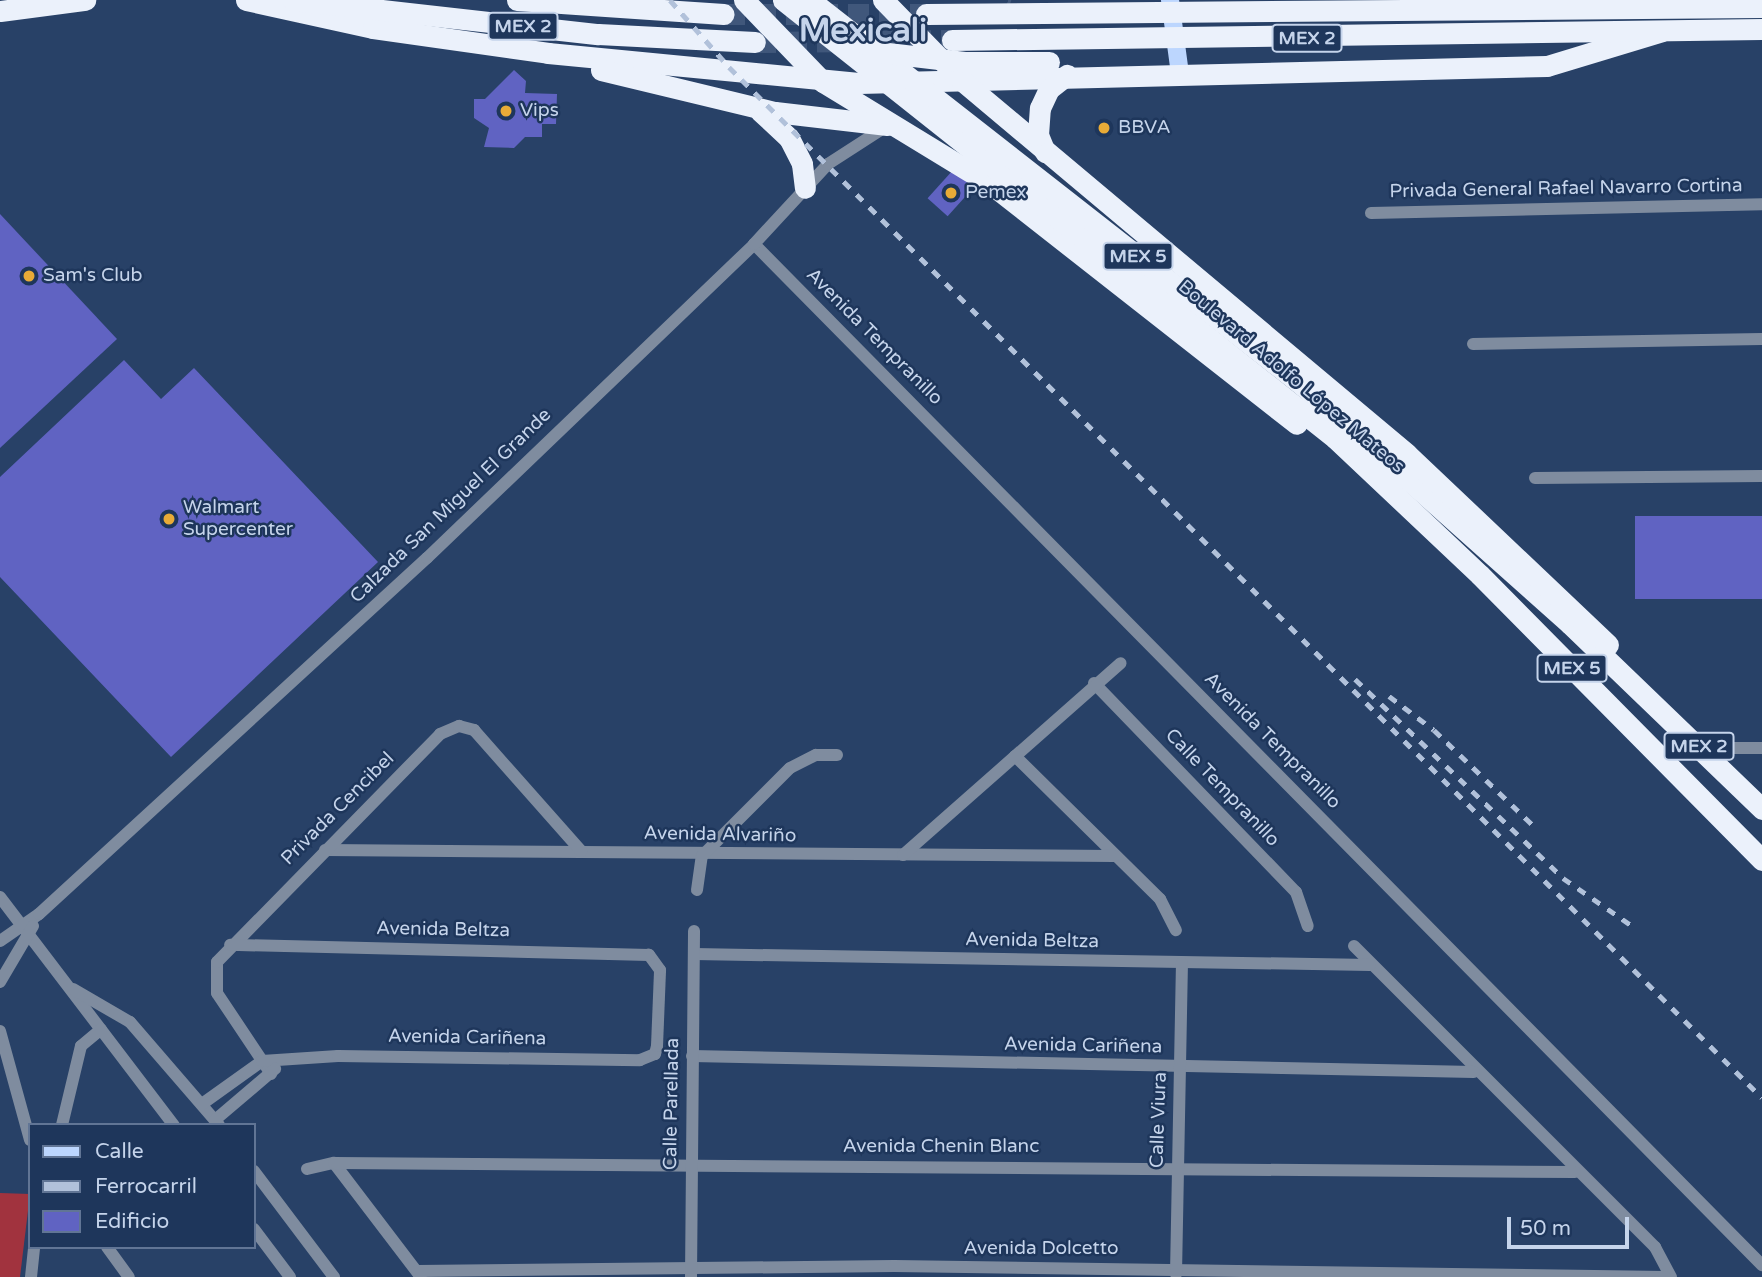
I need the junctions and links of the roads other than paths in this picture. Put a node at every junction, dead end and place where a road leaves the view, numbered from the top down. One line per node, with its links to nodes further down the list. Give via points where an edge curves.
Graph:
1 (85, 0): 15 (highway)
2 (246, 0): 26 (highway, via 373,28)
3 (293, 0): 24 (highway, MEX 2, via 598,34)
4 (517, 0): 16 (highway, MEX 2)
5 (652, 0): 28 (highway, via 659,34)
6 (744, 0): 22 (highway)
7 (783, 0): 22 (highway); 25 (highway, Boulevard Adolfo López Mateos / MEX 5)
8 (810, 0): 48 (highway, Boulevard Adolfo López Mateos / MEX 5, via 1302,385)
9 (883, 0): 19 (highway)
10 (1614, 0): 14 (highway)
11 (1011, 1): 18 (highway)
12 (1169, 1): 29 (main road)
13 (1762, 7): 14 (highway, MEX 2)
14 (1676, 8): 18 (highway, MEX 2)
15 (0, 11)
16 (723, 14)
17 (926, 14): 18 (highway, MEX 2)
18 (1062, 15)
19 (902, 19): 31 (highway); 32 (highway, via 910,34 910,60)
20 (1762, 29): 21 (highway, MEX 2)
21 (1661, 31): 23 (highway, MEX 2); 27 (highway)
22 (777, 36): 33 (highway)
23 (951, 40)
24 (755, 42)
25 (839, 44): 27 (highway, via 964,62); 44 (highway, Boulevard Adolfo López Mateos / MEX 5)
26 (548, 53): 28 (highway); 34 (highway)
27 (1587, 54): 29 (highway, via 1547,66)
28 (640, 57): 33 (highway)
29 (1179, 67): 30 (highway)
30 (1067, 75): 31 (highway); 36 (highway, via 1049,89 1040,108 1038,135)
31 (960, 79): 32 (highway); 36 (highway)
32 (893, 80): 33 (highway)
33 (823, 82): 35 (highway)
34 (756, 107): 35 (highway, via 844,124); 37 (highway, via 789,138 802,164)
35 (887, 125): 37 (street, Calzada San Miguel El Grande, via 828,164); 44 (highway, via 992,185 1264,401)
36 (1045, 152): 48 (highway, via 1490,528 1599,633)
37 (805, 188): 40 (street, Calzada San Miguel El Grande)
38 (1762, 204): 39 (street, Privada General Rafael Navarro Cortina)
39 (1371, 213)
40 (754, 244): 62 (street, Calzada San Miguel El Grande, via 427,558); 99 (street, Avenida Tempranillo)
41 (1762, 339): 42 (street)
42 (1473, 344)
43 (1762, 476): 45 (street)
44 (1380, 478): 59 (highway, Boulevard Adolfo López Mateos / MEX 5)
45 (1535, 478)
46 (1121, 663): 47 (street)
47 (1094, 683): 52 (street); 64 (street, Calle Tempranillo, via 1296,892)
48 (1633, 685): 49 (highway, Boulevard Adolfo López Mateos / MEX 2)
49 (1701, 748): 50 (street); 53 (highway, Boulevard Adolfo López Mateos / MEX 2)
50 (1762, 748)
51 (837, 755): 57 (street, via 816,755 790,768)
52 (1015, 756): 56 (street); 58 (street)
53 (1762, 809)
54 (325, 850): 55 (street, Avenida Alvariño); 55 (street, Privada Cencibel, via 440,734 459,726 483,737); 69 (street, Privada Cencibel)
55 (582, 851): 57 (street, Avenida Alvariño)
56 (903, 855): 57 (street, Avenida Alvariño); 58 (street, Avenida Alvariño)
57 (702, 856): 60 (street)
58 (1114, 856): 65 (street, via 1160,899)
59 (1762, 860)
60 (696, 890)
61 (0, 897): 63 (street)
62 (39, 914): 63 (street, Calzada San Miguel El Grande); 67 (street, Calzada San Miguel El Grande)
63 (20, 923): 67 (street); 68 (street, Calzada San Miguel El Grande)
64 (1308, 926)
65 (1176, 930)
66 (694, 931): 71 (street, Calle Parellada)
67 (29, 933): 74 (street, Calzada San Miguel El Grande); 75 (street)
68 (0, 942)
69 (230, 945): 80 (street, Avenida Beltza, via 637,953 654,958 660,970 657,1046); 81 (street, Privada Cencibel, via 217,962 214,985)
70 (1354, 946): 73 (street)
71 (694, 954): 72 (street, Avenida Beltza); 78 (street, Calle Parellada)
72 (1182, 963): 73 (street, Avenida Beltza); 82 (street, Calle Viura)
73 (1370, 965): 83 (street)
74 (0, 982)
75 (73, 989): 76 (street); 85 (street, via 130,1022)
76 (101, 1029): 87 (street, via 80,1046); 88 (street)
77 (0, 1031): 89 (street)
78 (692, 1056): 82 (street, Avenida Cariñena); 91 (street, Calle Parellada)
79 (285, 1058): 80 (street, Avenida Cariñena); 81 (street, Avenida Cariñena); 84 (street)
80 (649, 1058)
81 (262, 1061): 84 (street, Privada Cencibel); 85 (street, Avenida Cariñena)
82 (1180, 1068): 83 (street, Avenida Cariñena); 92 (street, Calle Viura)
83 (1474, 1072): 94 (street)
84 (271, 1074): 86 (street)
85 (202, 1104): 86 (street)
86 (217, 1122)
87 (62, 1123)
88 (172, 1123)
89 (28, 1133)
90 (334, 1163): 91 (street, Avenida Chenin Blanc); 93 (street, Avenida Chenin Blanc); 103 (street)
91 (690, 1165): 92 (street, Avenida Chenin Blanc); 101 (street, Calle Parellada)
92 (1177, 1168): 94 (street, Avenida Chenin Blanc); 102 (street, Calle Viura)
93 (307, 1169)
94 (1575, 1172): 109 (street, via 1655,1247)
95 (256, 1174): 107 (street)
96 (256, 1233): 106 (street)
97 (34, 1249): 104 (street)
98 (108, 1249): 105 (street)
99 (1762, 1265)
100 (894, 1272): 101 (street, Avenida Dolcetto); 102 (street, Avenida Dolcetto)
101 (691, 1273): 103 (street, Avenida Dolcetto)
102 (1176, 1273): 108 (street, Avenida Dolcetto)
103 (419, 1274)
104 (31, 1277)
105 (129, 1277)
106 (290, 1277)
107 (334, 1277)
108 (1665, 1277)
109 (1671, 1277)

